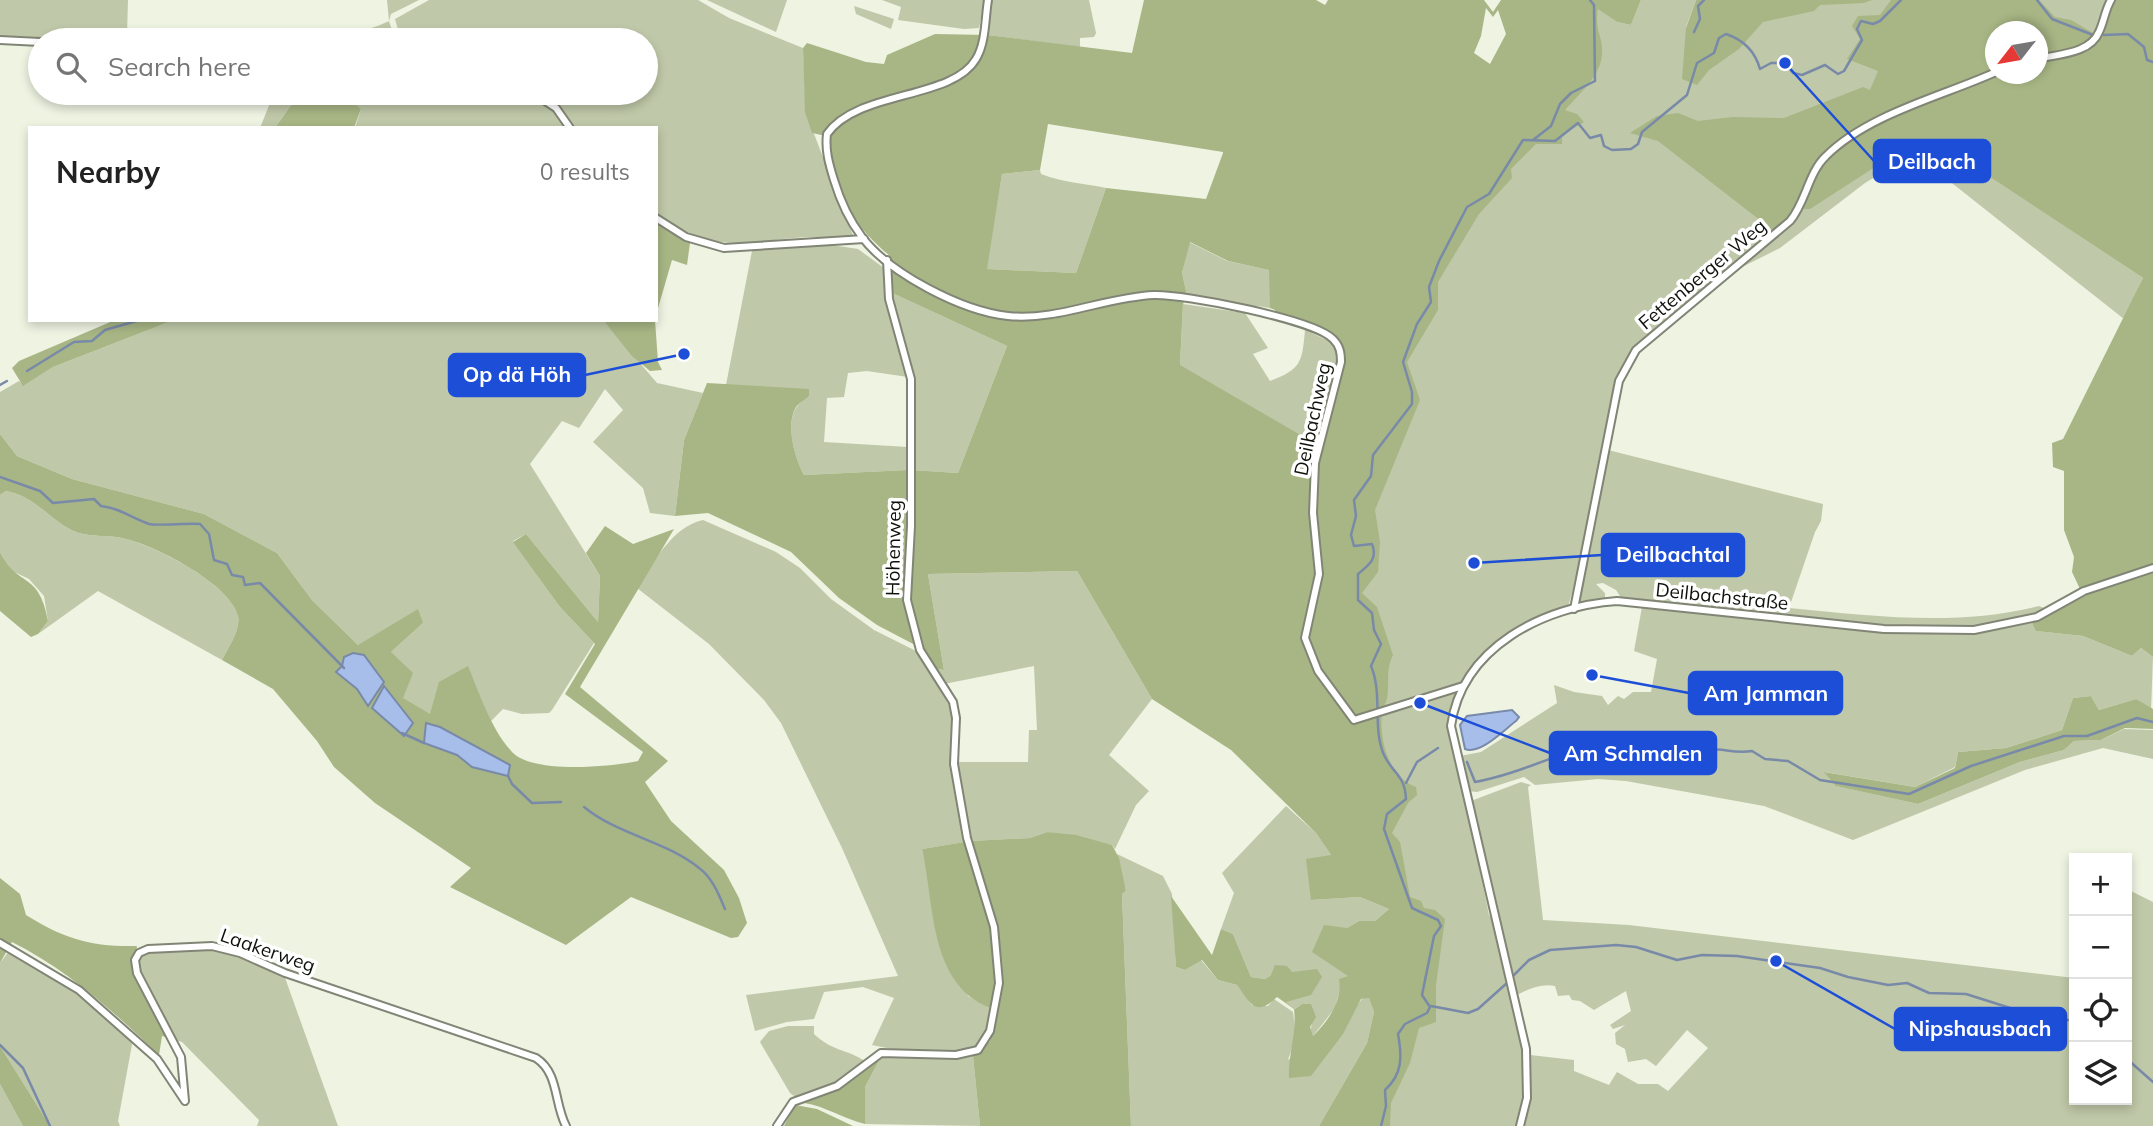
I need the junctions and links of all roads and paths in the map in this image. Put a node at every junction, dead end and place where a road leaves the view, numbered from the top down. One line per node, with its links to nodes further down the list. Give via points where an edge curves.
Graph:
1 (988, 0): 10 (street, via 980,51 968,70 858,109 827,134 827,156 838,194)
2 (2111, 0): 5 (street, via 2098,36 2087,46)
3 (0, 40): 4 (street)
4 (28, 41)
5 (2048, 57)
6 (1985, 76): 13 (street, Fettenberger Weg, via 1909,106 1840,144 1824,157 1802,208 1790,221 1630,357 1619,381)
7 (553, 105): 8 (street)
8 (569, 126)
9 (658, 219): 10 (street, via 687,237 724,248)
10 (863, 239): 11 (street)
11 (887, 260): 14 (street, Deilbachweg, via 943,296 992,313 1046,315 1153,295 1173,296 1264,312 1332,337 1341,349 1341,362 1315,463 1313,513 1319,573 1305,638 1318,671 1354,720); 17 (street, Höhenweg, via 889,299 912,388 907,600 920,650 955,710 954,764 972,861 994,927 999,984 990,1031 978,1050 956,1055 881,1054 837,1086 793,1102)
12 (2153, 568): 13 (street, Deilbachstraße, via 2084,592 2036,617 1974,630 1884,629 1617,601)
13 (1574, 608): 14 (street, Deilbachstraße, via 1509,636 1481,660)
14 (1463, 686): 18 (street, Deilbachstraße, via 1454,705 1453,743 1526,1049 1527,1098)
15 (0, 943): 16 (street, Laakerweg, via 79,990 157,1059 185,1101 181,1057 137,973 135,960 148,949 189,945 230,951 536,1058 552,1075)
16 (566, 1126)
17 (777, 1126)
18 (1520, 1126)

